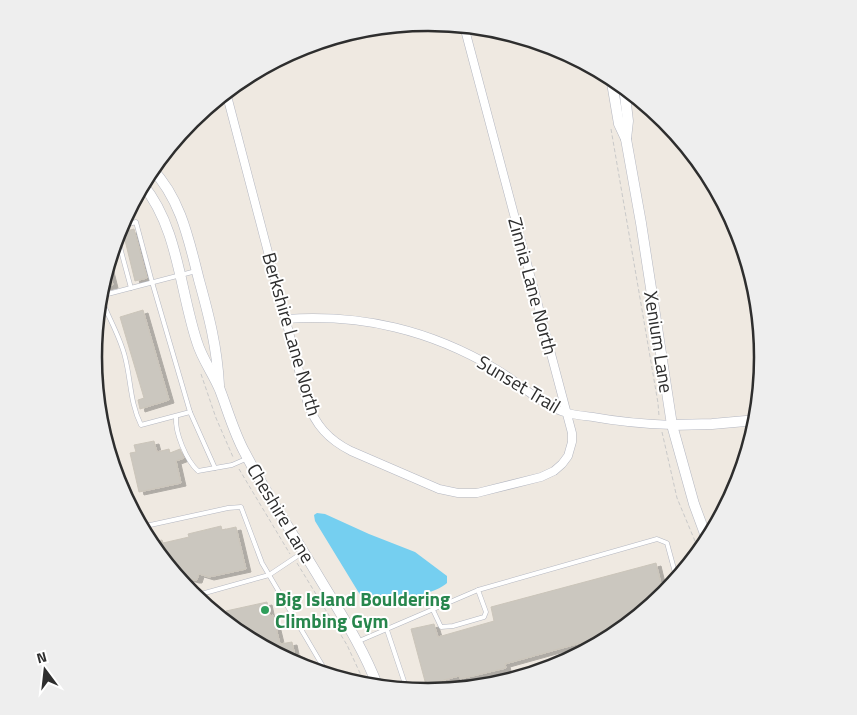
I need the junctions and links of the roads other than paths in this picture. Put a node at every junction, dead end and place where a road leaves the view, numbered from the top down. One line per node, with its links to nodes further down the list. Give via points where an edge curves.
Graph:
1 (466, 34): 24 (street, Zinnia Lane North)
2 (613, 88): 5 (street, Xenium Lane, via 619,124)
3 (625, 98): 5 (street, Xenium Lane)
4 (228, 100): 21 (street, Berkshire Lane North)
5 (626, 139): 27 (street, Xenium Lane)
6 (157, 176): 14 (street, Cheshire Lane, via 177,206)
7 (147, 192): 16 (street, Cheshire Lane, via 164,221)
8 (131, 223): 17 (lane, via 136,222)
9 (128, 250): 10 (lane)
10 (121, 251): 12 (lane)
11 (130, 260): 12 (lane)
12 (124, 262): 15 (lane)
13 (133, 270): 15 (lane)
14 (197, 270): 16 (lane); 22 (street, Cheshire Lane, via 217,355)
15 (126, 272): 18 (lane)
16 (179, 275): 17 (lane); 22 (street, Cheshire Lane, via 203,360)
17 (152, 282): 18 (lane); 23 (lane)
18 (131, 288): 19 (lane)
19 (109, 294)
20 (106, 308): 25 (lane, via 125,357 132,401 141,425)
21 (286, 319): 24 (street, Sunset Trail, via 348,319 425,336 474,357 505,374 540,400); 30 (street, Berkshire Lane North, via 309,408 318,426 338,445 432,486 458,493)
22 (219, 388): 28 (street, Cheshire Lane)
23 (190, 412): 25 (lane); 29 (lane)
24 (567, 413): 27 (street, Sunset Trail); 30 (street, Zinnia Lane North, via 572,442 562,464 548,474)
25 (176, 417): 29 (lane, via 178,435 191,464 198,471)
26 (748, 421): 27 (street, Sunset Trail)
27 (672, 425): 32 (street, Xenium Lane)
28 (248, 458): 29 (lane); 33 (street, Cheshire Lane)
29 (215, 468)
30 (486, 492)
31 (149, 525): 35 (lane, via 241,507)
32 (704, 532)
33 (304, 552): 35 (lane); 40 (street, Cheshire Lane)
34 (675, 572): 36 (lane, via 667,543 657,539)
35 (269, 575): 37 (lane); 41 (lane)
36 (478, 590): 38 (lane); 38 (lane, via 486,612 484,617 441,627)
37 (203, 593)
38 (434, 610): 39 (lane)
39 (388, 630): 40 (lane); 43 (lane)
40 (356, 642): 42 (street, Cheshire Lane)
41 (322, 665)
42 (374, 679)
43 (405, 683)

